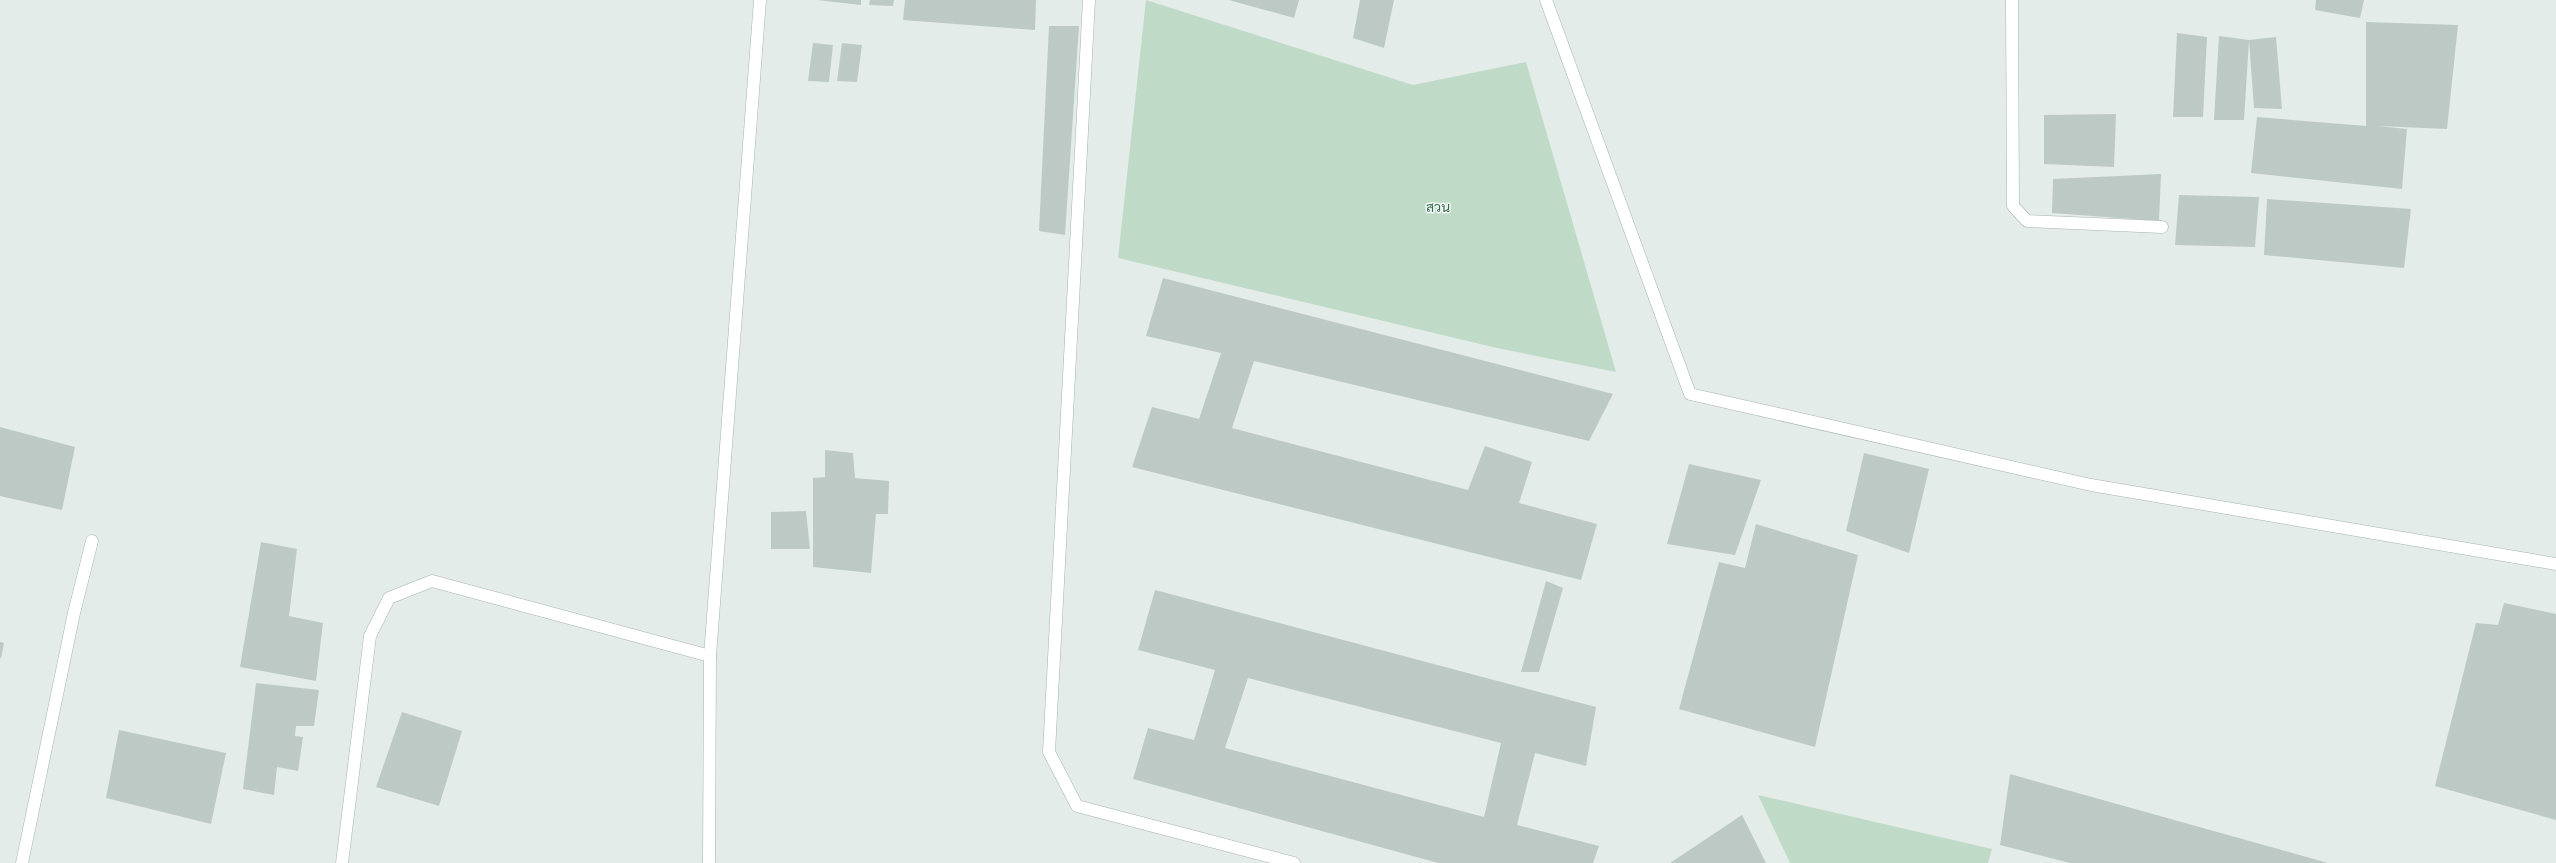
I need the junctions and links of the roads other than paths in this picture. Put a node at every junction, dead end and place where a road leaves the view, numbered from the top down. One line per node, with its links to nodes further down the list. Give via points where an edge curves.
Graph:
1 (760, 0): 8 (street)
2 (1089, 0): 12 (street, via 1049,752 1077,806)
3 (1546, 0): 7 (street, via 1690,394 2091,485)
4 (2012, 0): 5 (street, via 2012,206 2027,221)
5 (2162, 227)
6 (92, 541): 9 (street, via 74,613)
7 (2556, 564)
8 (710, 656): 10 (street, via 432,581 389,598 370,636); 11 (street)
9 (22, 863)
10 (342, 863)
11 (709, 863)
12 (1294, 863)

